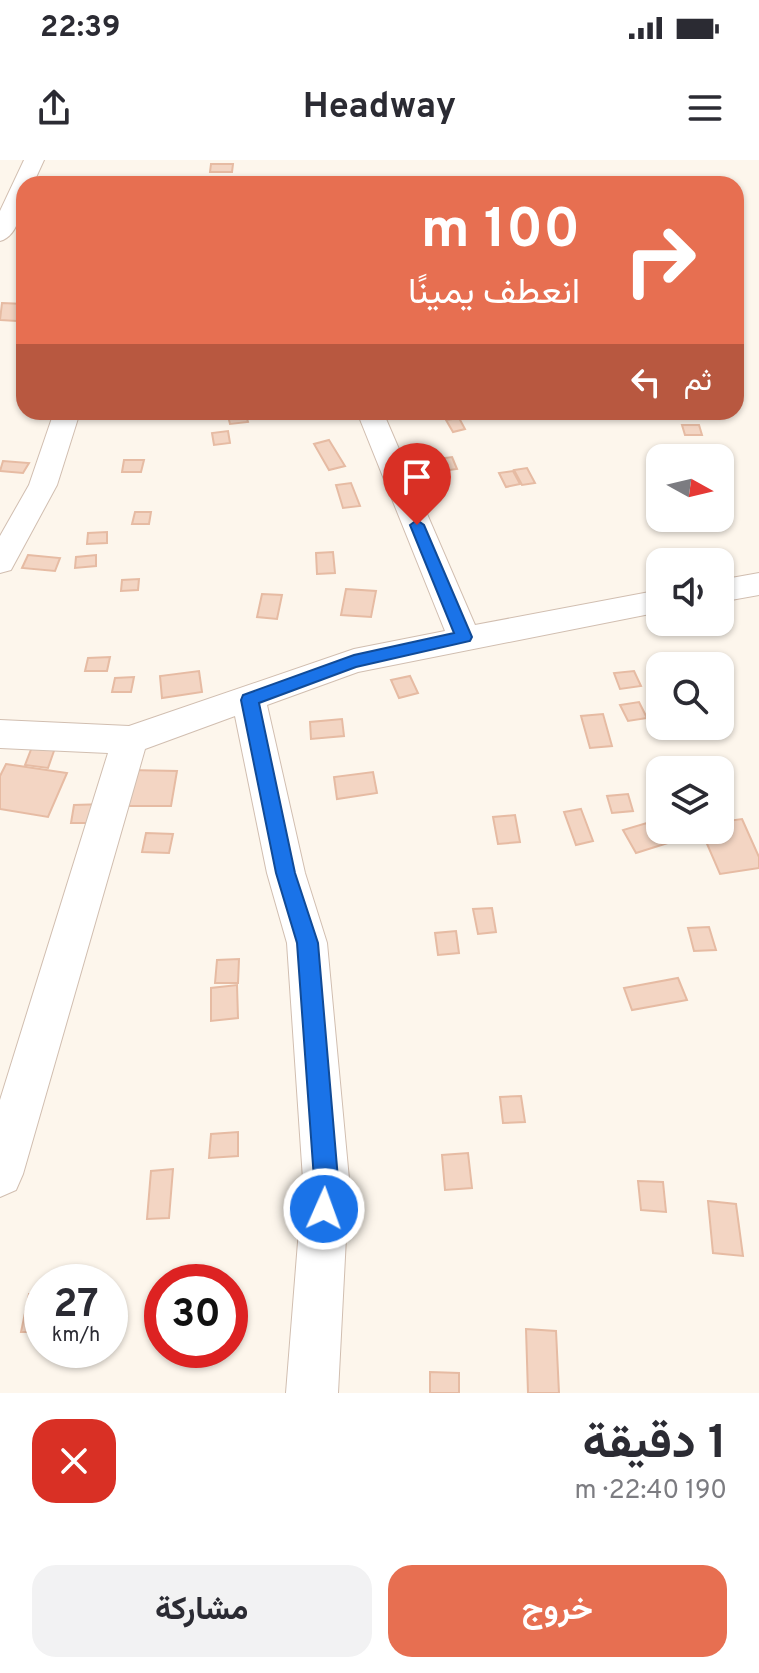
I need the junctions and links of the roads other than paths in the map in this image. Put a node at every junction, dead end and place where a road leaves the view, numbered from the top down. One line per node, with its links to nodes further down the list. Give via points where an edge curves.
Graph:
1 (16, 199): 2 (street)
2 (0, 234)
3 (64, 420): 5 (street, via 43,485)
4 (373, 420): 9 (street)
5 (0, 563)
6 (759, 584): 7 (street)
7 (734, 588)
8 (646, 604): 9 (street)
9 (464, 637): 10 (street, via 354,661)
10 (249, 700): 12 (street); 14 (street, via 286,873 307,943 326,1179)
11 (0, 734): 12 (street)
12 (130, 740): 13 (street)
13 (0, 1174)
14 (312, 1393)

